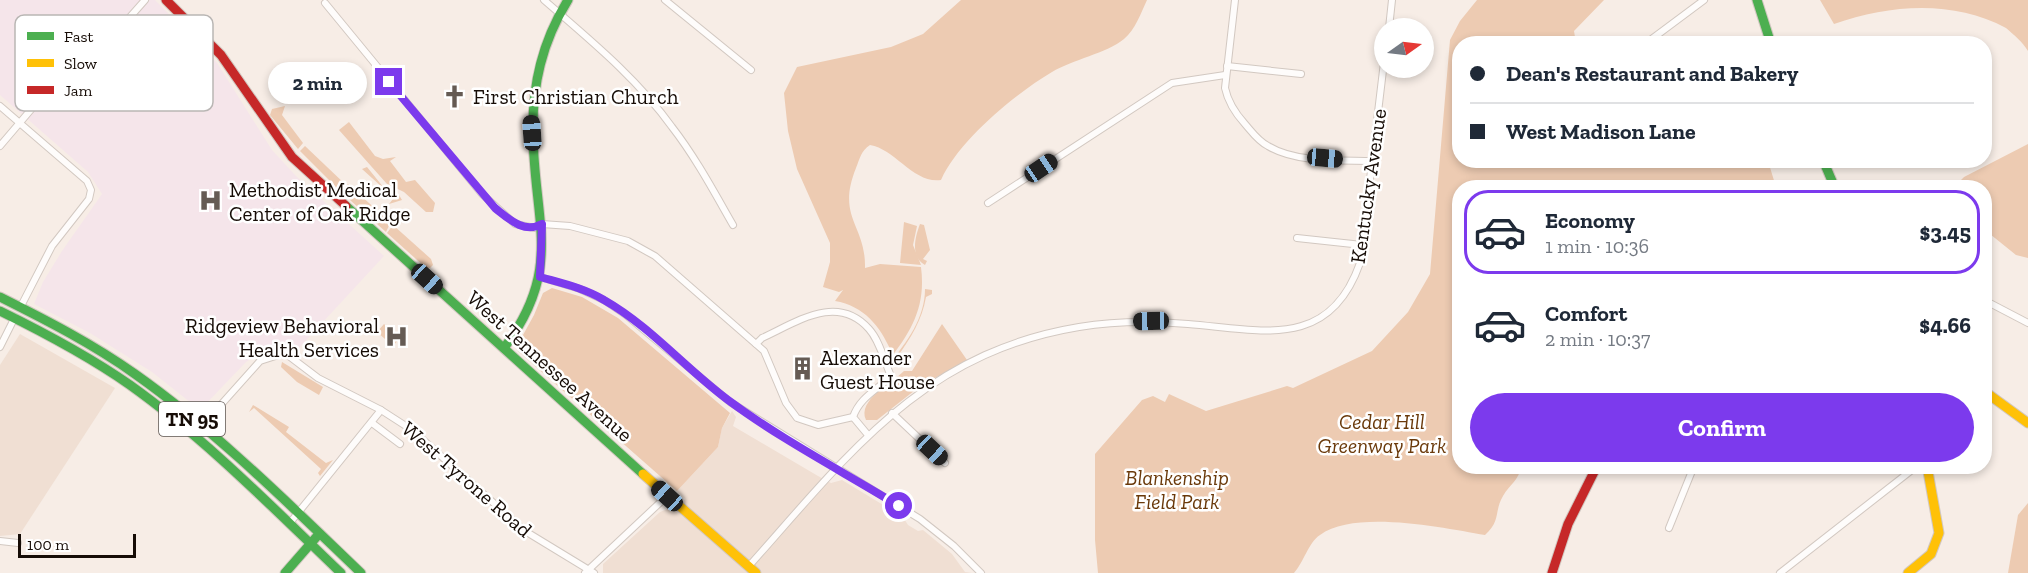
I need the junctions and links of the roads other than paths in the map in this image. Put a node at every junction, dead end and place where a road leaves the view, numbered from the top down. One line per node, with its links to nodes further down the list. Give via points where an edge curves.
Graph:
1 (145, 0): 13 (street)
2 (166, 0): 14 (main road, West Tennessee Avenue)
3 (544, 0): 12 (street)
4 (568, 0): 12 (main road)
5 (665, 0): 20 (street)
6 (1235, 0): 19 (street)
7 (1386, 0): 8 (street)
8 (1392, 0): 15 (street)
9 (1704, 0): 16 (street)
10 (1757, 0): 17 (main road)
11 (326, 3): 30 (street, via 495,208 515,224 535,228)
12 (558, 13): 30 (main road, via 538,69 532,106); 31 (street, via 632,80 672,126)
13 (132, 15)
14 (182, 15)
15 (1390, 18)
16 (1656, 36)
17 (1768, 36)
18 (213, 45): 43 (main road, West Tennessee Avenue, via 292,157)
19 (1227, 66): 21 (street); 22 (street)
20 (751, 70)
21 (1301, 74)
22 (1225, 75): 28 (street, via 1227,100 1268,147 1296,155); 29 (street, via 1172,83)
23 (1382, 78): 28 (street, Kentucky Avenue)
24 (0, 106): 26 (street)
25 (30, 111): 26 (street)
26 (20, 124): 27 (street); 37 (street, via 87,181 91,190 89,199 52,246)
27 (0, 146)
28 (1372, 161): 33 (street, Kentucky Avenue)
29 (988, 203)
30 (542, 224): 34 (main road); 41 (street, via 570,226 628,242 655,256)
31 (733, 225)
32 (1297, 238): 33 (street)
33 (1362, 245): 46 (street, Kentucky Avenue, via 1354,280 1344,297 1327,314 1302,327 1270,332 1151,321 1060,331 968,363)
34 (540, 277): 43 (main road, via 522,323); 55 (street, via 604,300 730,402)
35 (0, 297): 37 (main road, TN 95)
36 (1992, 304): 40 (street)
37 (20, 307): 39 (street); 50 (main road, TN 95, via 125,367)
38 (0, 311): 39 (main road, TN 95)
39 (15, 318): 42 (street); 52 (main road, TN 95, via 107,370)
40 (2028, 323)
41 (756, 344): 47 (street, via 764,351 786,403 797,418 818,425); 47 (street, via 821,312 845,313 870,329 891,376 860,401)
42 (0, 347)
43 (504, 348): 60 (main road, West Tennessee Avenue)
44 (1992, 397): 49 (main road)
45 (381, 410): 48 (street); 50 (street, West Tyrone Road, via 318,378 285,353 260,361); 69 (street, West Tyrone Road, via 412,430 525,531)
46 (892, 413): 51 (street, Kentucky Avenue); 54 (street)
47 (853, 417): 51 (street)
48 (372, 423): 53 (street); 61 (street)
49 (2028, 423)
50 (201, 426): 52 (street); 61 (main road, TN 95)
51 (868, 435): 55 (street, Kentucky Avenue)
52 (194, 436): 62 (main road, TN 95)
53 (400, 444)
54 (945, 463)
55 (836, 469): 68 (street, Kentucky Avenue); 74 (street, via 920,519)
56 (1593, 474): 75 (main road, via 1568,524)
57 (1691, 474): 63 (street)
58 (1907, 474): 76 (street)
59 (1928, 474): 77 (main road, via 1939,533 1937,543 1931,554)
60 (667, 496): 68 (main road, West Tennessee Avenue); 69 (street)
61 (298, 514): 62 (street); 64 (main road, TN 95)
62 (289, 524): 67 (main road, TN 95)
63 (1669, 528)
64 (319, 534): 67 (main road); 72 (main road, TN 95)
65 (0, 541): 66 (street)
66 (18, 543)
67 (310, 544): 70 (main road); 71 (main road, TN 95)
68 (749, 566): 73 (main road, West Tennessee Avenue)
69 (589, 572)
70 (285, 573)
71 (341, 573)
72 (361, 573)
73 (756, 573)
74 (981, 573)
75 (1552, 573)
76 (1780, 573)
77 (1908, 573)

